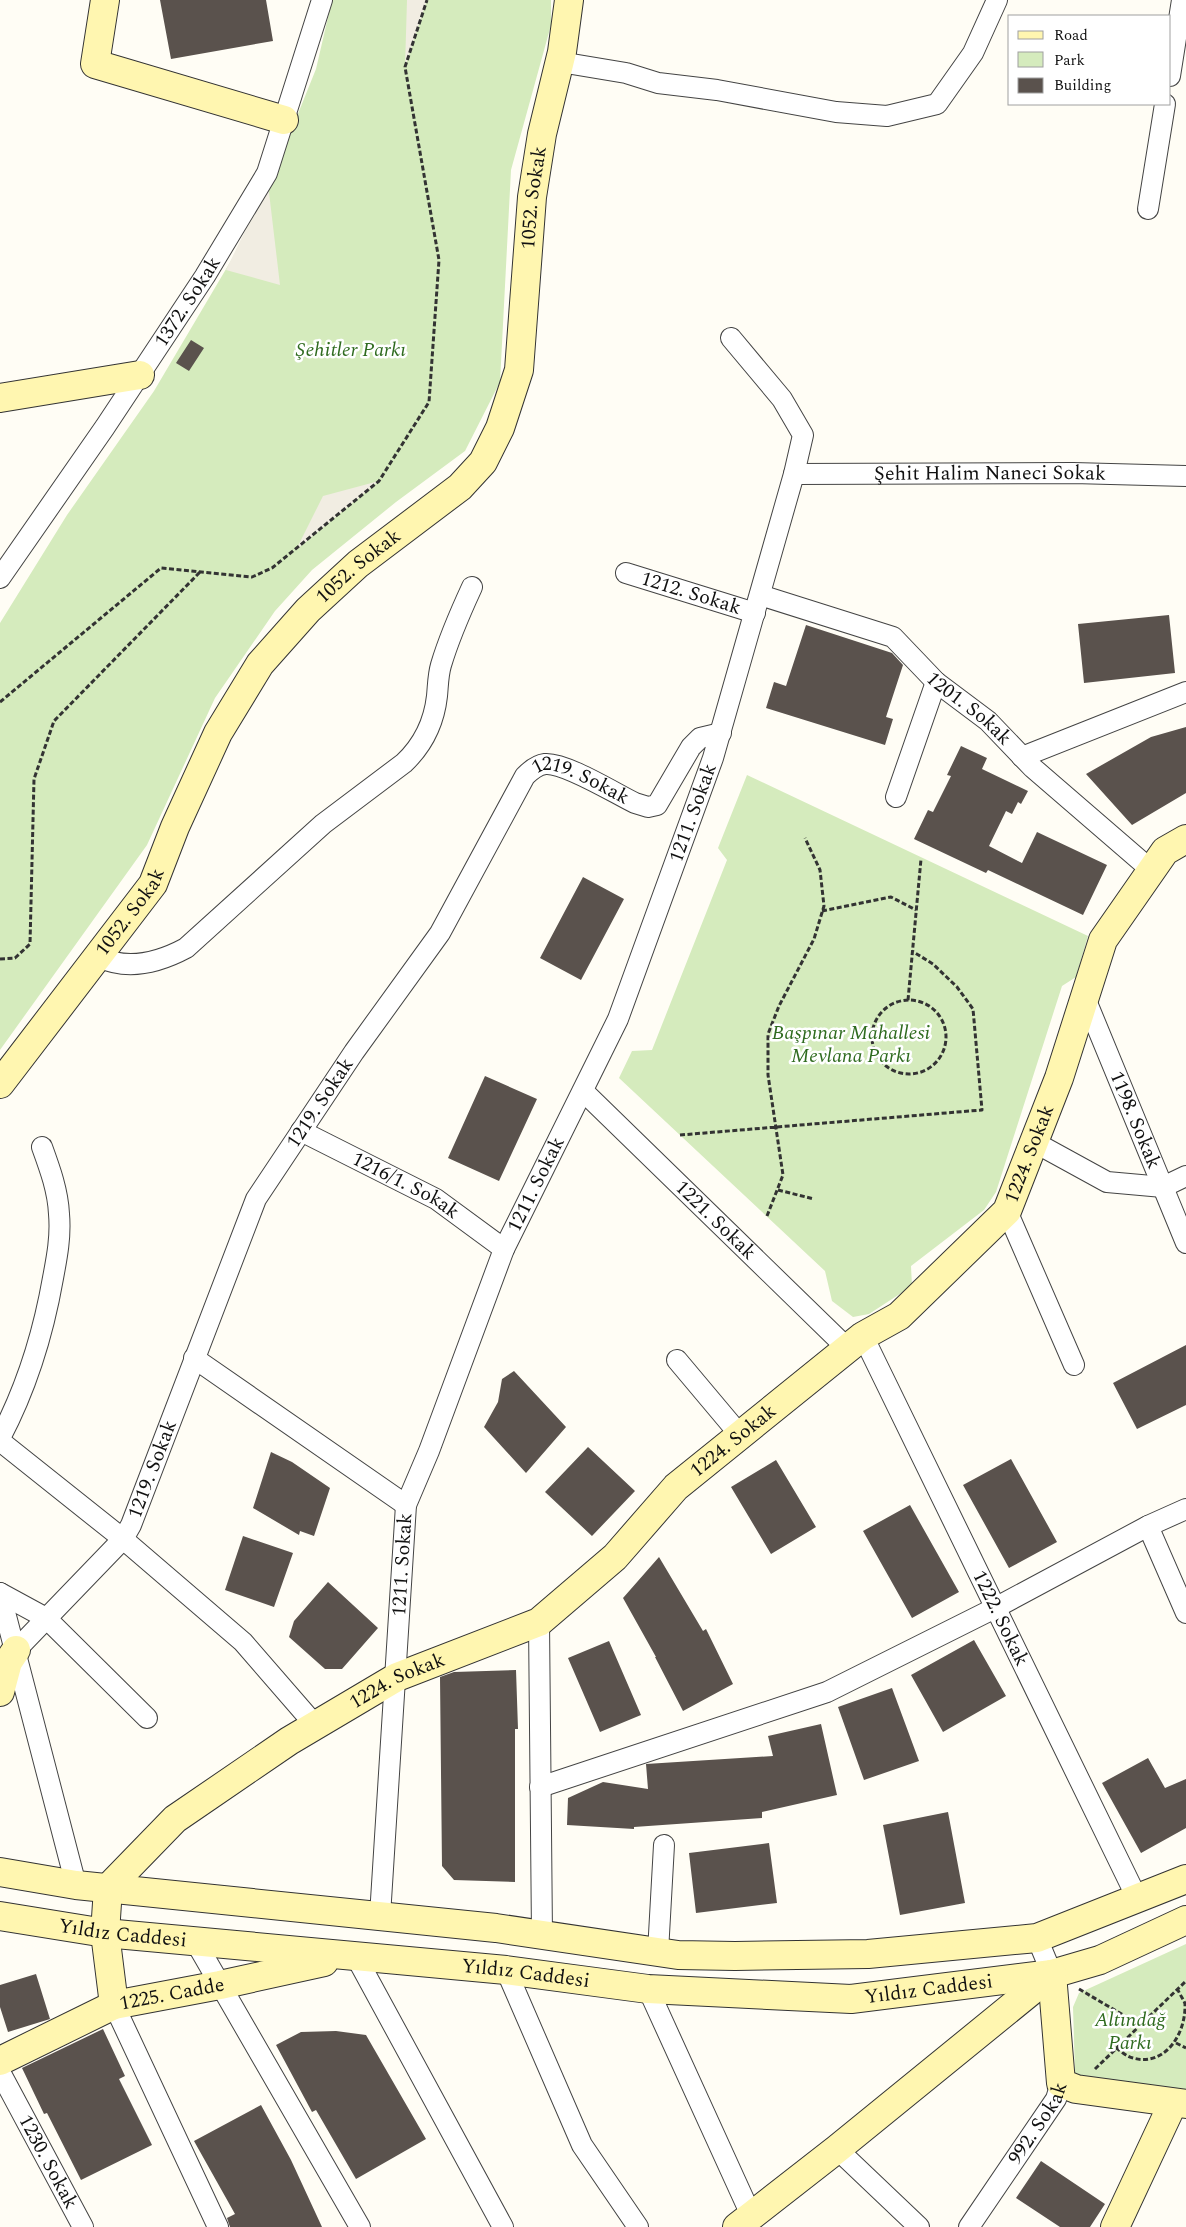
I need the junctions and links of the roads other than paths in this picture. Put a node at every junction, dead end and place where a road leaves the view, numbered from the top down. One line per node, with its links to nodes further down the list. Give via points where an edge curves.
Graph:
1 (105, 0): 9 (street, via 95,64)
2 (322, 0): 9 (street, 1372. Sokak)
3 (569, 0): 6 (street, 1052. Sokak)
4 (997, 0): 6 (street, via 973,53 937,104 888,116 836,112 717,90 658,83 626,73)
5 (1182, 0): 7 (street)
6 (560, 62): 27 (street, 1052. Sokak, via 542,134 532,197 519,370 500,428 483,462 460,486 358,564 308,610 260,664 218,733 153,884)
7 (1171, 70)
8 (1165, 105): 10 (street)
9 (284, 120): 12 (street, 1372. Sokak, via 267,173)
10 (1148, 209)
11 (731, 338): 14 (street, 1211. Sokak, via 782,400 803,435)
12 (140, 375): 13 (street); 17 (street, 1372. Sokak)
13 (0, 398)
14 (794, 474): 15 (street, Şehit Halim Naneci Sokak); 19 (street, 1211. Sokak)
15 (1186, 476)
16 (626, 573): 19 (street, 1212. Sokak)
17 (0, 578)
18 (472, 587): 27 (street, via 454,625 440,668 431,725 416,752 323,824 186,948 161,959 133,965 114,963)
19 (758, 604): 20 (street, 1201. Sokak, via 893,637); 22 (street, 1211. Sokak)
20 (936, 682): 23 (street, 1201. Sokak, via 988,721); 24 (street)
21 (1186, 692): 23 (street)
22 (720, 733): 30 (street, 1211. Sokak, via 714,758 618,1019); 31 (street, 1219. Sokak, via 700,738 691,746 657,806 635,803 560,766 545,764 532,769 525,776 440,933)
23 (1022, 757): 26 (street, 1201. Sokak)
24 (896, 797)
25 (1186, 839): 26 (street, 1224. Sokak, via 1165,851)
26 (1150, 870): 28 (street, 1224. Sokak, via 1103,940)
27 (99, 956): 29 (street, 1052. Sokak)
28 (1085, 998): 32 (street, 1224. Sokak); 35 (street, 1198. Sokak)
29 (0, 1084)
30 (583, 1090): 38 (street, 1211. Sokak); 39 (street, 1221. Sokak)
31 (301, 1131): 38 (street, 1216/1. Sokak, via 436,1200); 40 (street, 1219. Sokak, via 256,1200)
32 (1034, 1142): 35 (street, via 1107,1182); 36 (street, 1224. Sokak)
33 (42, 1147): 44 (street, via 58,1204 58,1256 39,1346 15,1410)
34 (1186, 1176): 35 (street)
35 (1163, 1187): 37 (street, 1198. Sokak)
36 (1007, 1211): 39 (street, 1224. Sokak, via 899,1316); 42 (street)
37 (1186, 1243)
38 (504, 1249): 45 (street, 1211. Sokak)
39 (856, 1343): 43 (street, 1224. Sokak); 50 (street, 1222. Sokak)
40 (194, 1358): 45 (street); 48 (street, 1219. Sokak, via 131,1525)
41 (677, 1360): 43 (street)
42 (1074, 1365)
43 (740, 1435): 53 (street, 1224. Sokak, via 676,1487 615,1557)
44 (0, 1439): 48 (street)
45 (406, 1505): 55 (street, 1211. Sokak)
46 (1186, 1509): 47 (street)
47 (1148, 1526): 50 (street); 51 (street)
48 (122, 1539): 52 (street, 1219. Sokak); 58 (street, via 243,1642)
49 (0, 1593): 52 (street); 54 (street)
50 (995, 1608): 59 (street, via 827,1692); 65 (street, 1222. Sokak)
51 (1186, 1613)
52 (46, 1618): 54 (street, 1219. Sokak); 57 (street)
53 (539, 1622): 55 (street, 1224. Sokak); 59 (street)
54 (16, 1650): 56 (street); 63 (street)
55 (397, 1677): 58 (street, 1224. Sokak); 67 (street, 1211. Sokak)
56 (1, 1680)
57 (147, 1718)
58 (315, 1725): 64 (street, 1224. Sokak, via 175,1819)
59 (540, 1787): 70 (street)
60 (664, 1845): 73 (street)
61 (0, 1872): 63 (street, Yıldız Caddesi)
62 (1186, 1879): 65 (street, Yıldız Caddesi)
63 (76, 1884): 64 (street, Yıldız Caddesi)
64 (108, 1888): 67 (street, Yıldız Caddesi); 69 (street)
65 (1138, 1900): 71 (street, Yıldız Caddesi)
66 (0, 1916): 69 (street, Yıldız Caddesi)
67 (380, 1916): 70 (street, Yıldız Caddesi)
68 (1186, 1920): 76 (street, via 1100,1960)
69 (105, 1933): 72 (street, Yıldız Caddesi); 79 (street)
70 (542, 1935): 73 (street, Yıldız Caddesi)
71 (1037, 1938): 73 (street, Yıldız Caddesi, via 868,1954 716,1956); 76 (street)
72 (195, 1941): 74 (street, Yıldız Caddesi); 77 (street)
73 (658, 1952)
74 (355, 1956): 75 (street, Yıldız Caddesi); 77 (street, 1225. Cadde); 89 (street)
75 (506, 1970): 78 (street, Yıldız Caddesi); 90 (street, via 582,2146)
76 (1052, 1974): 78 (street, Yıldız Caddesi, via 851,1999); 82 (street, 992. Sokak); 84 (street)
77 (220, 1985): 79 (street, 1225. Cadde); 88 (street)
78 (648, 1989): 85 (street)
79 (114, 2004): 80 (street, 1225. Cadde); 87 (street)
80 (0, 2061)
81 (0, 2072): 86 (street, 1230. Sokak)
82 (1069, 2086): 83 (street); 92 (street, 992. Sokak, via 1056,2099)
83 (1180, 2104): 93 (street)
84 (837, 2149): 85 (street); 91 (street)
85 (744, 2221)
86 (83, 2227)
87 (218, 2227)
88 (360, 2227)
89 (503, 2227)
90 (638, 2227)
91 (919, 2227)
92 (968, 2227)
93 (1115, 2227)

